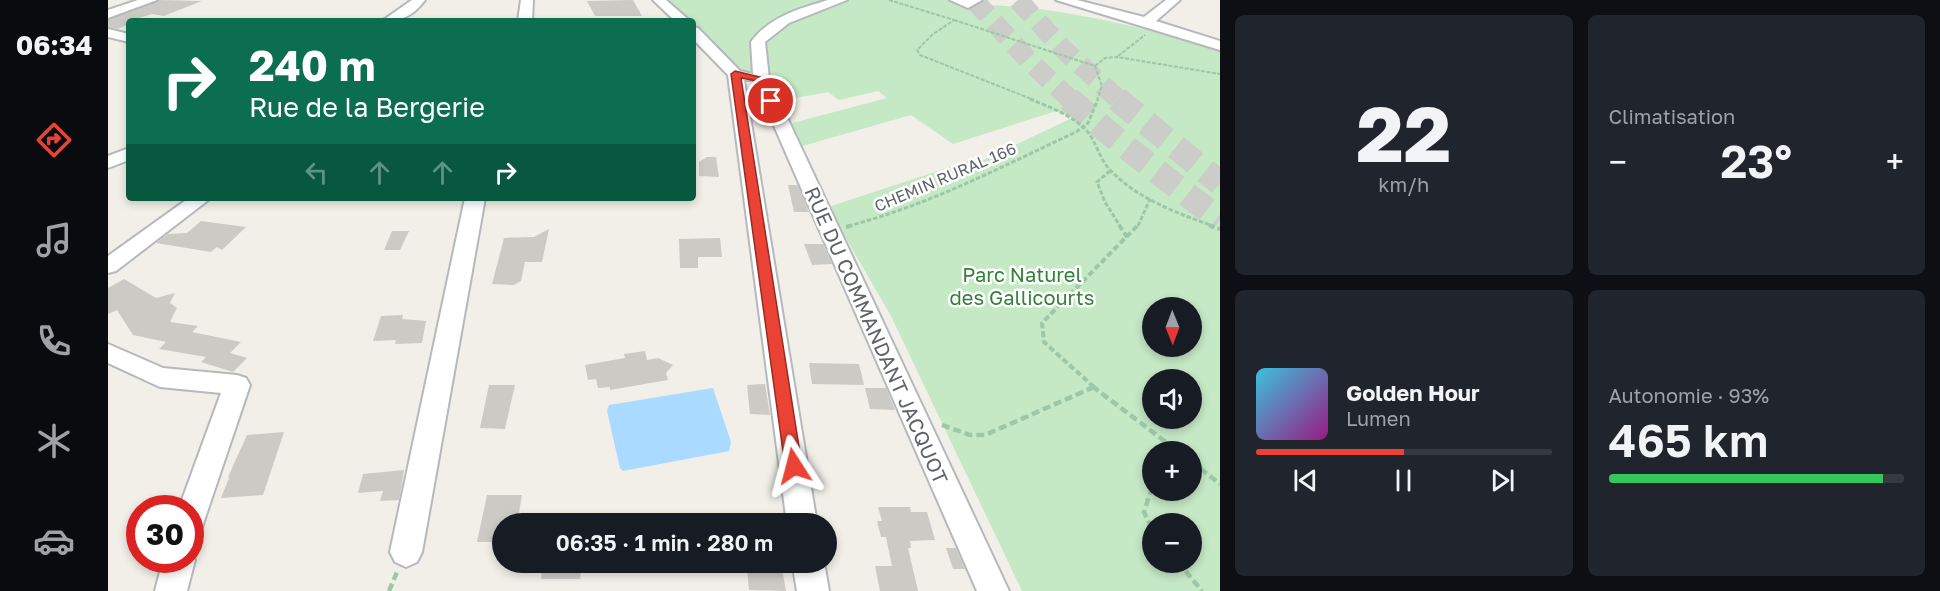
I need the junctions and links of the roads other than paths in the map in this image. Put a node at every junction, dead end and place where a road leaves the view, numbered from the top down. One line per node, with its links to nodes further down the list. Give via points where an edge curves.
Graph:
1 (151, 0): 10 (street)
2 (419, 0): 11 (street)
3 (527, 0): 12 (street)
4 (659, 0): 13 (street)
5 (841, 0): 20 (street, RUE DU COMMANDANT JACQUOT, via 781,21 766,31 758,42)
6 (956, 0): 7 (street, via 968,4)
7 (976, 0)
8 (1062, 0): 14 (street)
9 (1174, 0): 14 (street)
10 (108, 14)
11 (395, 18)
12 (525, 18)
13 (680, 18)
14 (1149, 23): 18 (street)
15 (108, 33): 17 (street)
16 (696, 34): 19 (street)
17 (126, 37)
18 (1220, 46)
19 (735, 74): 20 (street); 28 (street)
20 (761, 80): 34 (street, RUE DU COMMANDANT JACQUOT)
21 (126, 154): 22 (street)
22 (108, 163)
23 (197, 201): 25 (street)
24 (474, 201): 29 (street)
25 (108, 266)
26 (108, 353): 27 (street, via 160,377 237,385)
27 (199, 495)
28 (800, 513)
29 (406, 552)
30 (175, 573): 32 (street)
31 (810, 573): 33 (street)
32 (171, 591)
33 (813, 591)
34 (993, 591)

